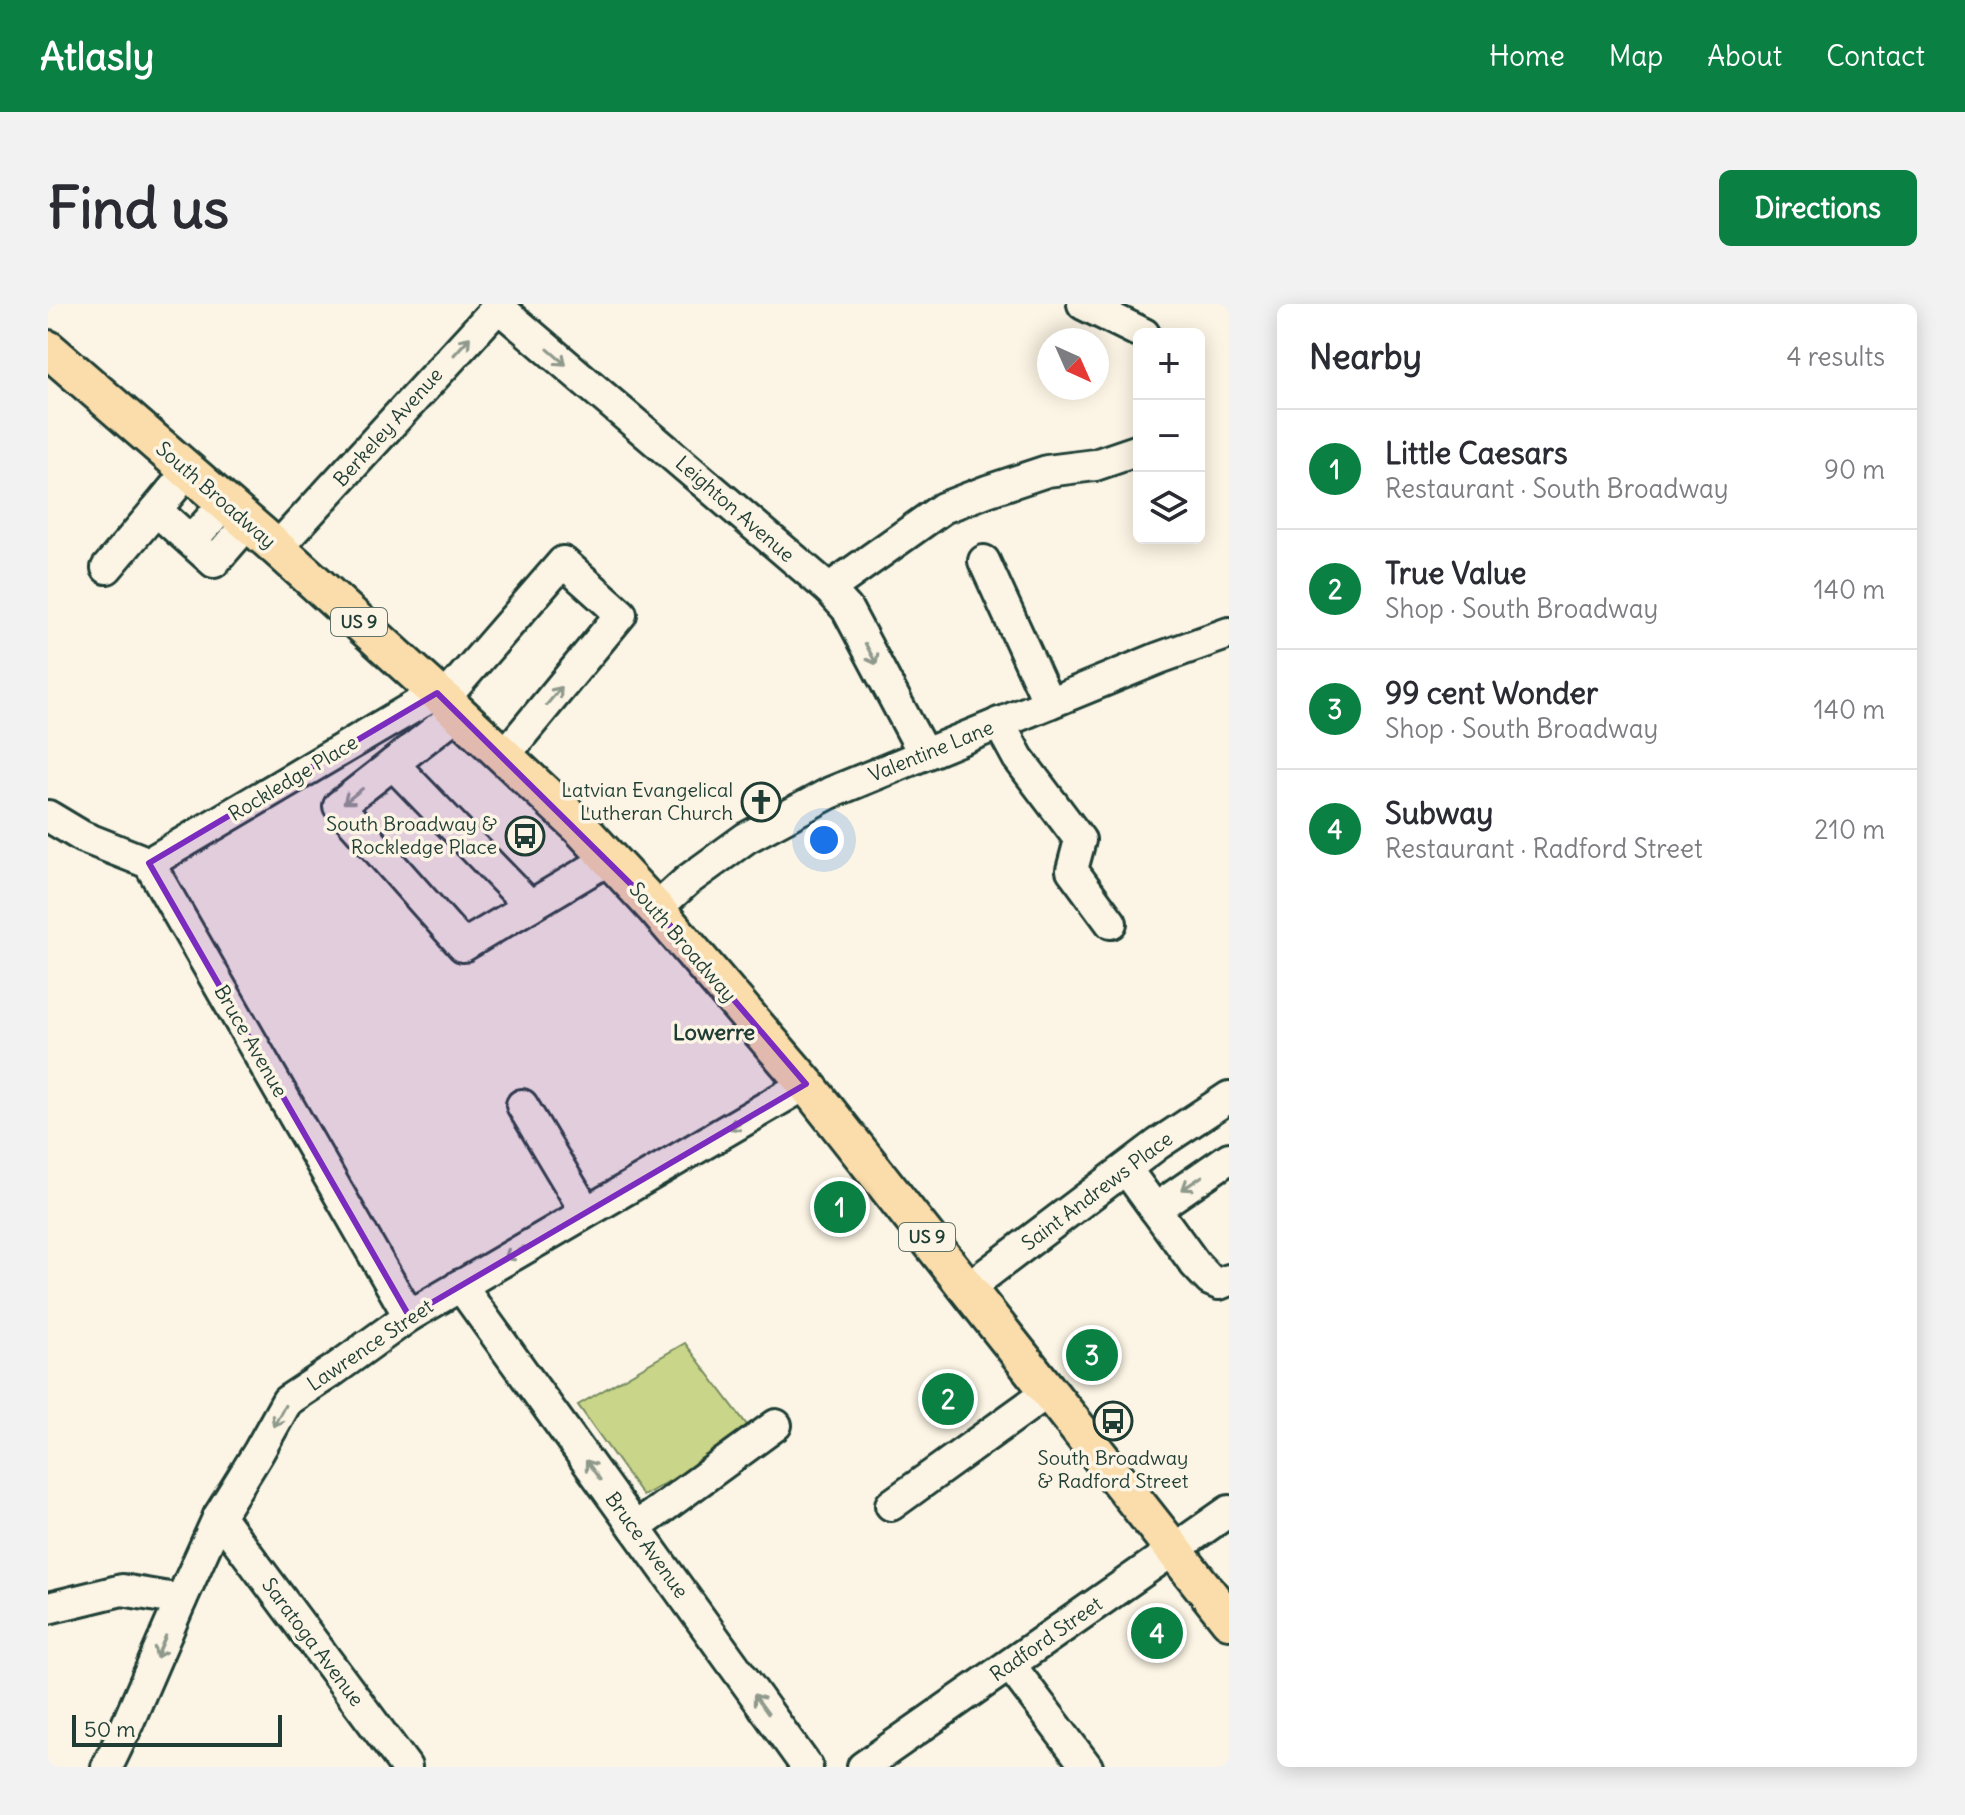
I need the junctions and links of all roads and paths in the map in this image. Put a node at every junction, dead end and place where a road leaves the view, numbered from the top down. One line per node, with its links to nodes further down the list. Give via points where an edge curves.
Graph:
1 (1083, 304): 3 (street)
2 (496, 305): 9 (street, Berkeley Avenue, one-way to 2); 12 (street, Leighton Avenue, one-way to 12)
3 (1133, 329)
4 (48, 349): 6 (main road, South Broadway / US 9)
5 (1133, 452): 12 (street, via 1095,465 1047,471 943,508)
6 (188, 471): 7 (street); 8 (main road, South Broadway / US 9)
7 (156, 510): 8 (street, via 191,541); 11 (street)
8 (236, 513): 9 (main road, South Broadway / US 9)
9 (277, 548): 14 (main road, South Broadway / US 9)
10 (984, 561): 15 (street)
11 (107, 568)
12 (829, 589): 17 (street, Leighton Avenue, one-way to 17, via 847,609)
13 (1229, 633): 15 (street, Valentine Lane)
14 (447, 702): 18 (main road, South Broadway / US 9); 18 (street, one-way to 14, via 621,614 563,562); 19 (street); 22 (street, Rockledge Place)
15 (1049, 703): 16 (street, Valentine Lane)
16 (999, 723): 17 (street, Valentine Lane); 25 (street, via 1018,758 1080,840 1072,870)
17 (924, 754): 24 (street, Valentine Lane, via 830,793 746,838)
18 (504, 756): 21 (main road, South Broadway / US 9)
19 (393, 764): 23 (street); 23 (street, one-way to 23, via 339,806 463,946)
20 (48, 816): 22 (street, via 83,837)
21 (609, 859): 23 (street); 24 (main road, South Broadway / US 9)
22 (149, 863): 36 (street, Bruce Avenue)
23 (530, 906)
24 (656, 909): 26 (main road, South Broadway / US 9)
25 (1111, 923)
26 (806, 1084): 32 (street, Lawrence Street, one-way to 32); 35 (main road, South Broadway / US 9)
27 (1229, 1097): 30 (street, Saint Andrews Place)
28 (522, 1105): 32 (street)
29 (1229, 1158): 31 (street, one-way to 31)
30 (1126, 1169): 31 (street); 35 (street, Saint Andrews Place)
31 (1155, 1209): 33 (street, via 1210,1280)
32 (586, 1212): 34 (street, Lawrence Street, one-way to 34)
33 (1229, 1280)
34 (460, 1285): 36 (street, Lawrence Street); 42 (street, Bruce Avenue, one-way to 34)
35 (968, 1288): 37 (main road, South Broadway / US 9)
36 (409, 1316): 41 (street, Lawrence Street, one-way to 41, via 287,1401)
37 (1049, 1391): 39 (street); 43 (main road, South Broadway / US 9)
38 (776, 1425): 42 (street)
39 (891, 1505)
40 (1229, 1511): 43 (street, Radford Street)
41 (219, 1516): 44 (street, Lawrence Street); 49 (street, Saratoga Avenue)
42 (635, 1528): 50 (street, Bruce Avenue, one-way to 42)
43 (1174, 1549): 46 (main road, South Broadway / US 9); 47 (street, Radford Street)
44 (181, 1600): 45 (street, via 122,1590); 48 (street, Lawrence Street, one-way to 48)
45 (48, 1608)
46 (1229, 1620)
47 (1010, 1665): 51 (street, Radford Street); 52 (street)
48 (107, 1767)
49 (406, 1767)
50 (807, 1767)
51 (863, 1767)
52 (1087, 1767)

